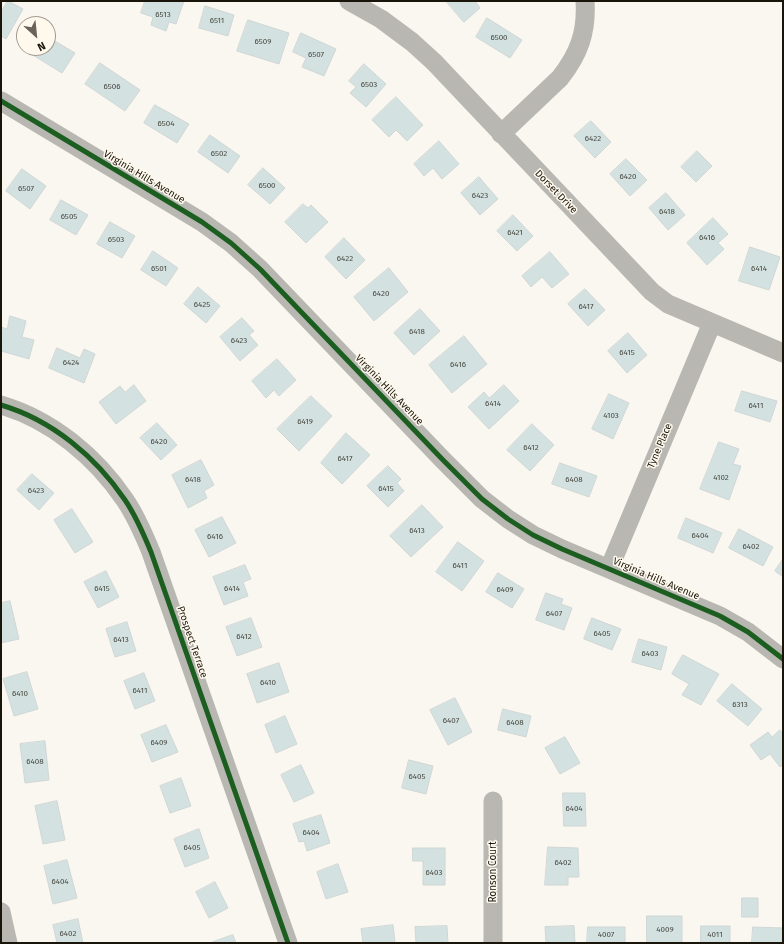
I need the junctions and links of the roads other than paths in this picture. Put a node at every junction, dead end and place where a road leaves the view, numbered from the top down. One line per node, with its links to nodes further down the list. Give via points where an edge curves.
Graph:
1 (349, 1): 4 (street, Dorset Drive, via 381,19 412,42)
2 (585, 1): 4 (street, via 585,28 574,59 560,78)
3 (1, 101): 8 (street, Virginia Hills Avenue, via 202,222 231,243 260,269 482,499 533,535)
4 (501, 134): 5 (street, Dorset Drive, via 652,292 668,304)
5 (712, 323): 6 (street, Dorset Drive); 8 (street, Tyne Place)
6 (783, 353)
7 (1, 405): 13 (street, Prospect Terrace, via 45,425 76,447 104,473 126,500 139,524)
8 (609, 569): 9 (street, Virginia Hills Avenue, via 720,616 748,632)
9 (783, 659)
10 (493, 801): 14 (street, Ronson Court)
11 (1, 912): 12 (street)
12 (8, 943)
13 (288, 943)
14 (493, 943)

